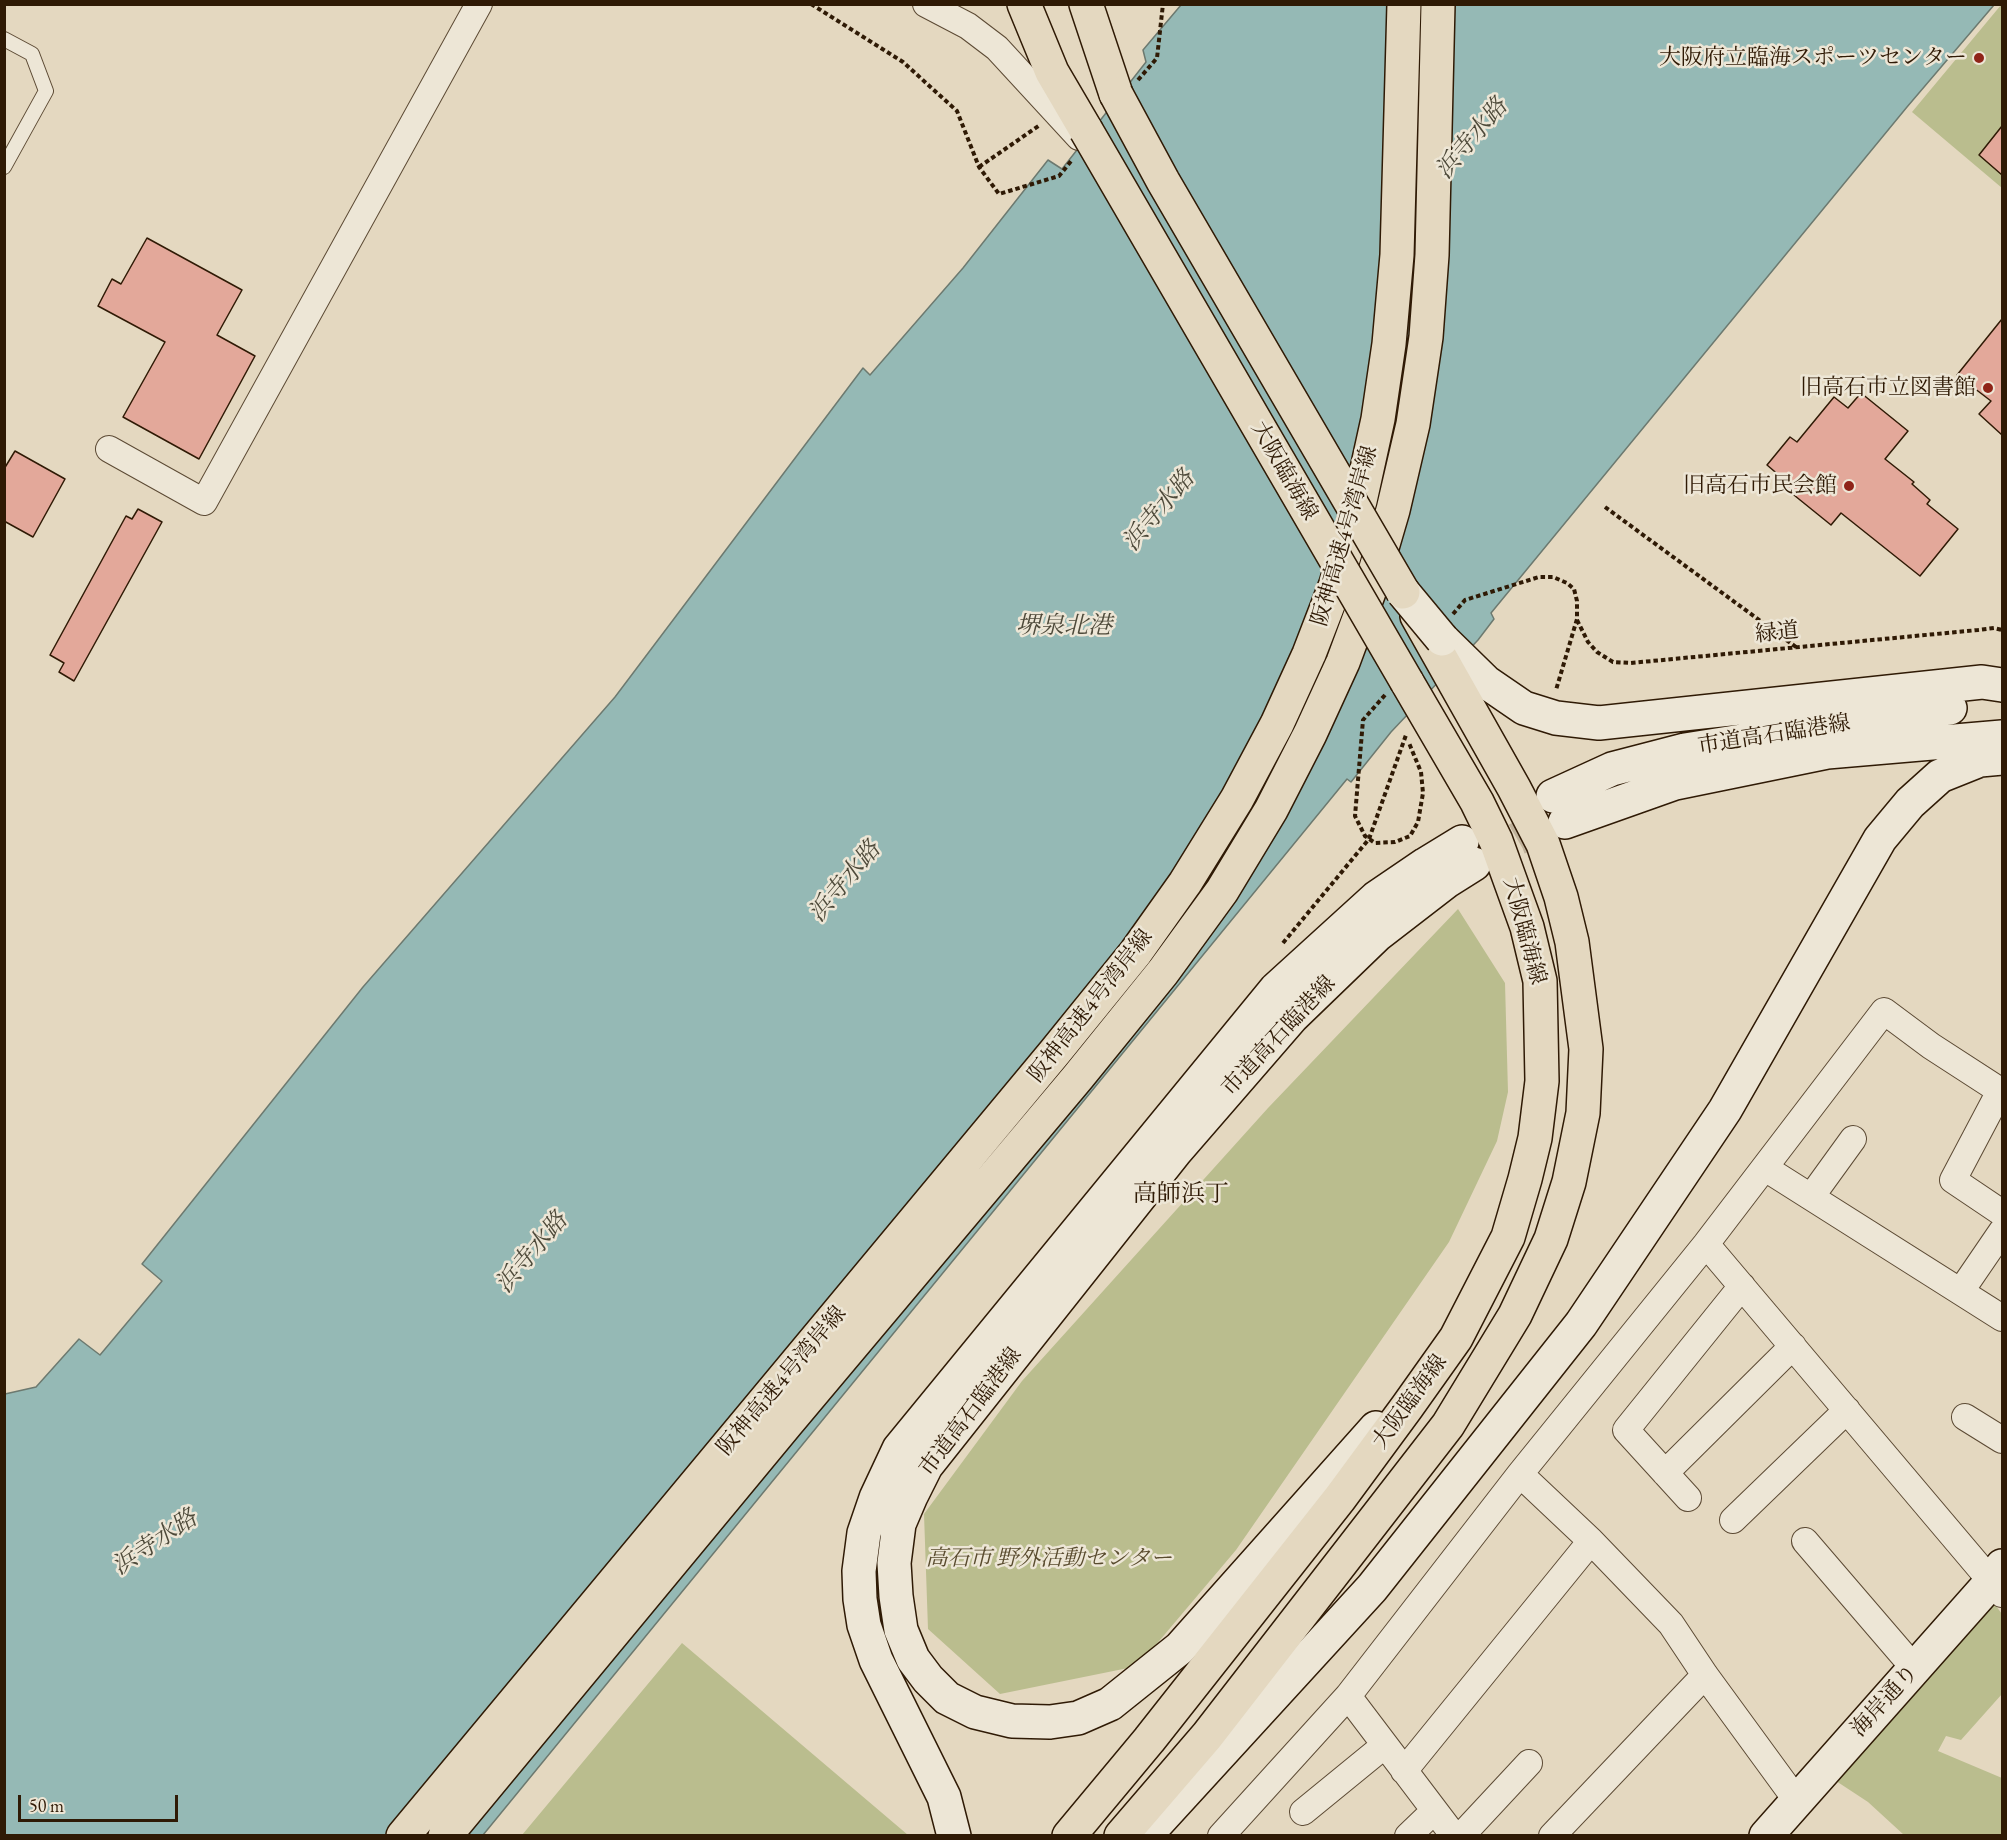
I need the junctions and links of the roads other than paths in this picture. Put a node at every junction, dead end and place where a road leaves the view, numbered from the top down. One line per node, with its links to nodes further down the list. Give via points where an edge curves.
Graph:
1 (479, 4): 10 (street, via 204,502)
2 (926, 4): 8 (street, via 968,26 997,48)
3 (1024, 4): 8 (main road, 大阪臨海線)
4 (1086, 4): 11 (main road, 大阪臨海線, bridge, via 1116,94)
5 (1404, 4): 48 (main road, 阪神高速4号湾岸線, bridge, via 1397,255 1378,419 1336,584 1278,724 1185,883 1136,952)
6 (1438, 4): 49 (main road, 阪神高速4号湾岸線, bridge, via 1432,255 1426,337 1413,424 1369,592 1343,662 1271,810 1222,891 1085,1069)
7 (4, 39): 9 (lane, via 32,54 46,91)
8 (1082, 134): 27 (main road, 大阪臨海線, bridge, via 1476,802 1496,841 1527,927 1540,981 1542,1081 1535,1138 1508,1237)
9 (4, 167)
10 (109, 449)
11 (1403, 592): 12 (street, bridge)
12 (1439, 644): 13 (street, via 1524,708 1556,718 1599,723 1982,682); 52 (main road, 大阪臨海線, via 1543,844 1572,942 1586,1049 1583,1113 1569,1182 1551,1239 1515,1315 1448,1425 1207,1736)
13 (2002, 685)
14 (2002, 705): 15 (street, 市道高石臨港線, via 1933,710 1685,750 1612,769 1559,809 1827,752)
15 (2002, 737)
16 (2002, 758): 53 (street, via 1980,760 1940,776 1910,803 1880,839 1725,1110 1581,1324 1372,1587)
17 (2001, 1092): 19 (street, via 1884,1011); 21 (street, via 1953,1180)
18 (1853, 1138): 20 (street)
19 (1765, 1168): 20 (street); 23 (street)
20 (1811, 1197): 25 (street)
21 (2002, 1213)
22 (2002, 1231): 25 (street)
23 (1706, 1244): 24 (street); 33 (street)
24 (1742, 1286): 28 (street); 32 (street, via 1626,1430)
25 (1961, 1291): 26 (street)
26 (2002, 1318)
27 (1456, 1338): 50 (street, 市道高石臨港線, via 1180,1648 1110,1704 1078,1718 1012,1721 975,1712 947,1698 913,1659 901,1630 894,1563 899,1524 927,1466 1175,1152 1293,1017 1377,935 1447,881 1468,853 1426,864 1376,898 1276,989 898,1449 864,1533 859,1571 861,1607 876,1660 944,1797); 51 (main road, 大阪臨海線, via 1340,1498)
28 (1793, 1346): 29 (street); 32 (street)
29 (1847, 1410): 35 (street); 38 (street)
30 (1965, 1417): 31 (street)
31 (2002, 1440)
32 (1665, 1473): 34 (street)
33 (1520, 1474): 36 (street); 41 (street)
34 (1688, 1498)
35 (1733, 1520)
36 (1591, 1541): 40 (street, via 1671,1624); 44 (street)
37 (1805, 1541): 39 (street)
38 (1999, 1580): 45 (street, 海岸通り)
39 (1909, 1662)
40 (1705, 1675): 45 (street); 58 (street)
41 (1348, 1696): 42 (street); 54 (street)
42 (1385, 1745): 44 (street); 47 (street)
43 (1529, 1763): 57 (street)
44 (1404, 1771): 46 (street)
45 (1797, 1801): 59 (street, 海岸通り)
46 (1434, 1810): 55 (street); 56 (street)
47 (1303, 1812)
48 (403, 1836)
49 (445, 1836)
50 (954, 1836)
51 (1069, 1836)
52 (1121, 1836)
53 (1145, 1836)
54 (1221, 1836)
55 (1408, 1836)
56 (1454, 1836)
57 (1461, 1836)
58 (1552, 1836)
59 (1766, 1836)

